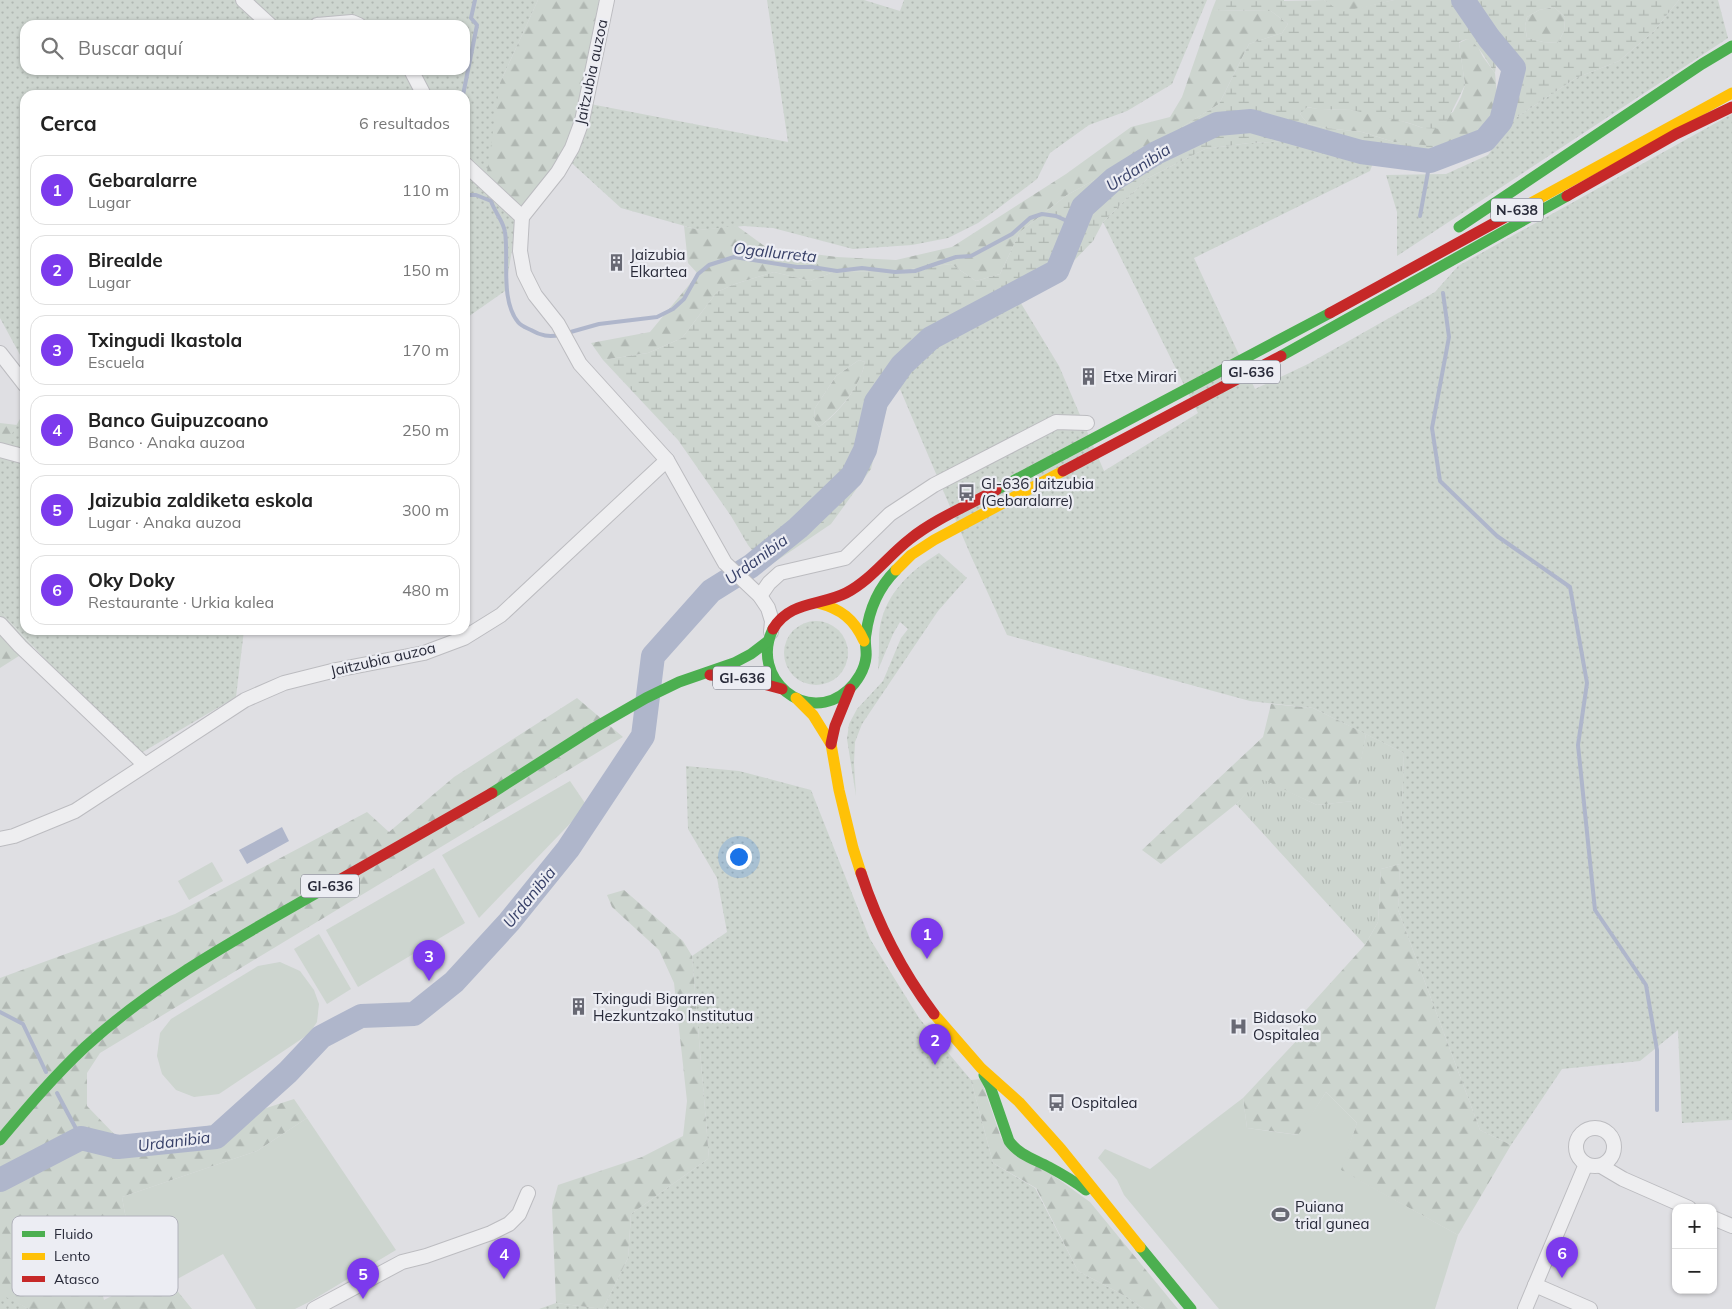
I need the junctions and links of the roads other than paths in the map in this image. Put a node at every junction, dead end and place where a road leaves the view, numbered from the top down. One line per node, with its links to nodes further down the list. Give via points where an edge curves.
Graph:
1 (243, 0): 3 (street)
2 (606, 0): 11 (street, Jaitzubia auzoa, via 582,121 572,148 558,172)
3 (265, 20)
4 (1732, 46): 12 (main road, GI-636)
5 (414, 75): 6 (street)
6 (421, 90)
7 (1730, 94): 9 (main road, N-638); 12 (main road, N-638)
8 (1732, 107): 9 (main road, GI-636)
9 (1676, 134): 26 (main road, GI-636, via 1313,339 934,540 897,567 881,588)
10 (470, 169): 11 (street)
11 (522, 217): 18 (street, via 520,250 524,273 534,295 558,324 586,372)
12 (1307, 326): 20 (main road, GI-636, via 925,528 856,587)
13 (0, 353): 14 (street)
14 (20, 379)
15 (1087, 423): 19 (street, via 1056,422 934,485 890,514 845,558 780,573)
16 (0, 450): 17 (street)
17 (20, 455)
18 (667, 460): 19 (street, via 725,564); 23 (street, Jaitzubia auzoa, via 501,615)
19 (759, 595): 21 (street, via 777,608); 25 (street, via 771,615)
20 (818, 603): 21 (main road, GI-636); 26 (main road, GI-636, via 834,606 848,614)
21 (791, 610): 25 (main road, GI-636, via 782,617)
22 (0, 624): 32 (street)
23 (470, 634)
24 (469, 635): 32 (street, Jaitzubia auzoa, via 424,653 284,683 245,700)
25 (769, 637): 27 (main road, GI-636, via 751,654); 28 (main road, GI-636, via 768,667)
26 (864, 641): 29 (main road, GI-636, via 864,668)
27 (701, 675): 28 (main road, GI-636, via 734,676); 37 (main road, GI-636, via 667,687 625,710 503,787 211,954 158,988 85,1047)
28 (782, 689): 30 (main road, GI-636)
29 (850, 689): 30 (main road, GI-636, via 823,702); 31 (main road)
30 (796, 698): 31 (main road, via 813,716)
31 (831, 744): 34 (main road, via 853,848 868,895 888,941 912,986)
32 (144, 764): 33 (street, Jaitzubia auzoa, via 75,811)
33 (0, 839)
34 (981, 1068): 35 (main road); 36 (main road)
35 (1019, 1102): 36 (street, via 1009,1112); 38 (main road)
36 (1005, 1130): 39 (main road, via 1013,1147)
37 (0, 1140)
38 (1061, 1149): 39 (street, via 1043,1159); 43 (main road)
39 (1023, 1156): 43 (main road, via 1064,1175)
40 (1586, 1164): 41 (street); 41 (street, via 1577,1155 1576,1142 1584,1131 1597,1128 1609,1133 1614,1145 1611,1158); 47 (street)
41 (1601, 1166): 44 (street)
42 (528, 1193): 48 (street, via 519,1214 509,1224 435,1253 402,1262)
43 (1102, 1202): 49 (main road)
44 (1680, 1204)
45 (1717, 1220): 46 (street)
46 (1732, 1226)
47 (1535, 1285): 50 (street); 51 (street)
48 (314, 1309)
49 (1191, 1309)
50 (1525, 1309)
51 (1590, 1309)

